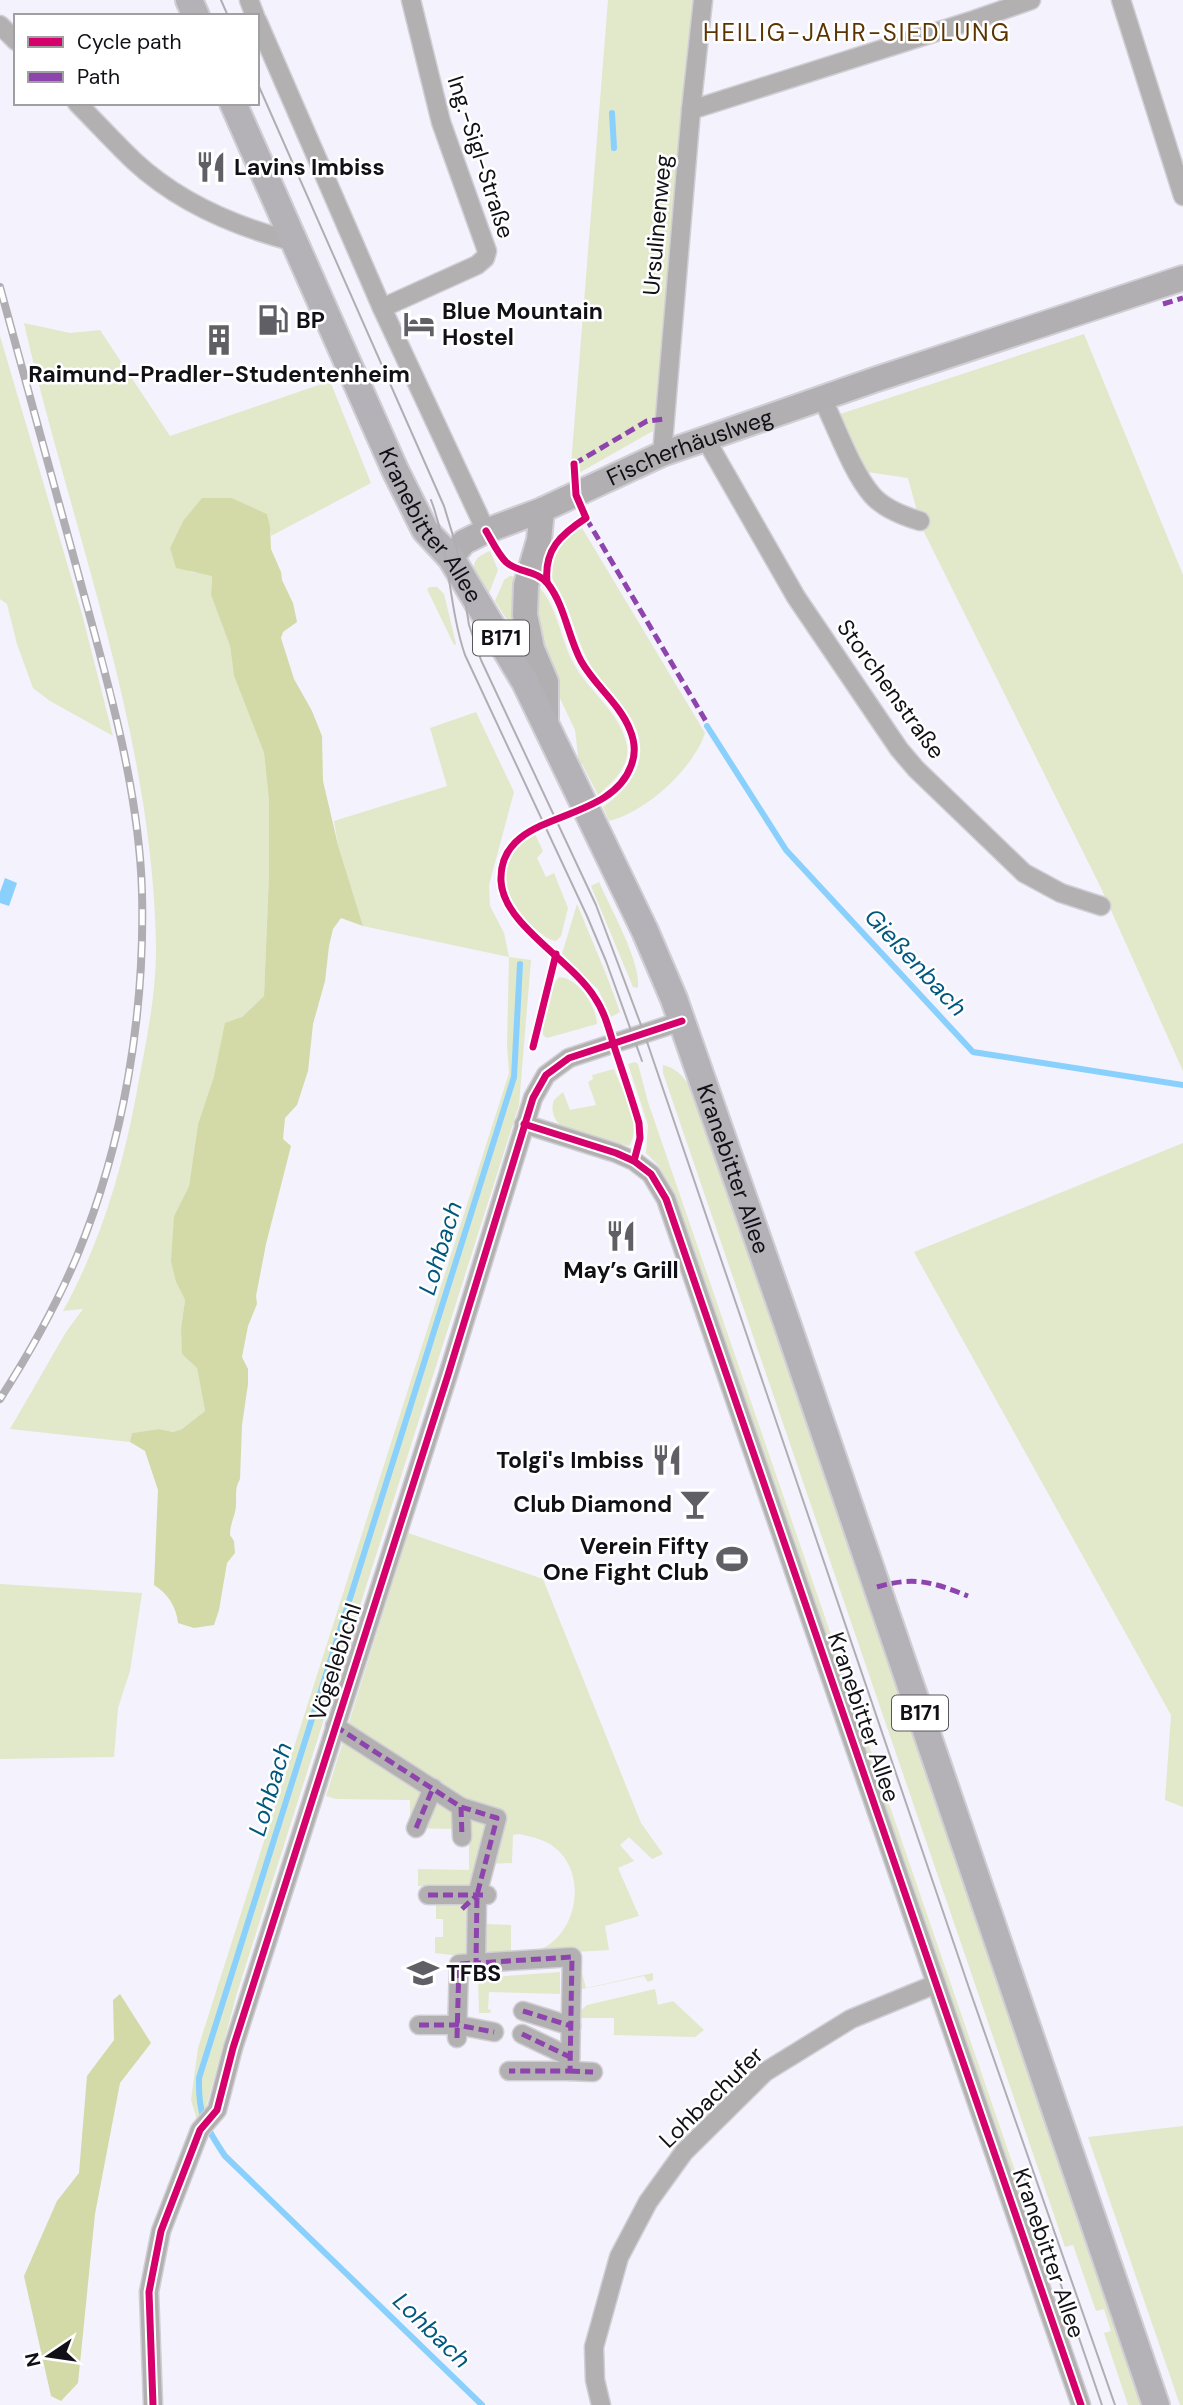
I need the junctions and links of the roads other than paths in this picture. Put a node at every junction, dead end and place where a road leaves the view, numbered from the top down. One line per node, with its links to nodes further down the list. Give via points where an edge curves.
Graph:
1 (411, 0): 14 (street, Ing.-Sigl-Straße, via 441,122 487,251 477,265)
2 (703, 0): 10 (street, Ursulinenweg)
3 (1031, 0): 10 (street)
4 (1121, 0): 11 (street)
5 (0, 25): 7 (street)
6 (259, 25): 14 (street, Kranebitter Allee)
7 (14, 39)
8 (79, 105): 12 (street, via 135,162 179,195 234,225)
9 (234, 105): 12 (main road, Kranebitter Allee / B171)
10 (691, 110): 17 (street, Ursulinenweg)
11 (1183, 196)
12 (295, 242): 21 (main road, Kranebitter Allee / B171, via 401,482 425,530)
13 (1183, 278): 15 (street, Fischerhäuslweg)
14 (382, 308): 20 (street, Kranebitter Allee)
15 (822, 398): 16 (street, Fischerhäuslweg); 19 (street, via 860,479 873,496 901,516)
16 (705, 438): 17 (street, Fischerhäuslweg); 23 (street, Storchenstraße, via 796,597 899,750 1024,873)
17 (662, 454): 18 (street, Fischerhäuslweg)
18 (542, 510): 20 (street, Fischerhäuslweg); 22 (street, via 526,585 525,615 546,682)
19 (920, 522)
20 (486, 531): 21 (street, Fischerhäuslweg, via 464,542)
21 (451, 558): 22 (main road, Kranebitter Allee / B171)
22 (546, 721): 24 (main road, Kranebitter Allee / B171)
23 (1101, 906)
24 (682, 1021): 25 (street, Vögelebichl, via 558,1064 538,1087); 48 (main road, Kranebitter Allee / B171)
25 (524, 1124): 26 (street, Vögelebichl); 35 (street, Kranebitter Allee, via 622,1155 645,1168 660,1187)
26 (335, 1726): 27 (street); 45 (street, Vögelebichl, via 217,2110 200,2130 161,2231 149,2292)
27 (433, 1788): 28 (street); 29 (street)
28 (461, 1807): 30 (street); 32 (street, via 497,1818)
29 (416, 1828)
30 (463, 1837)
31 (428, 1895): 32 (street)
32 (482, 1895): 33 (street); 34 (street)
33 (462, 1909)
34 (476, 1963): 38 (street, via 572,1957); 39 (street, via 459,1964)
35 (936, 1984): 46 (street, Lohbachufer, via 851,2019 765,2072 684,2152 649,2202 620,2257 594,2347); 47 (street, Kranebitter Allee)
36 (523, 2011): 38 (street)
37 (419, 2025): 39 (street)
38 (570, 2026): 42 (street)
39 (457, 2031): 40 (street)
40 (494, 2032)
41 (522, 2034): 42 (street)
42 (570, 2064): 43 (street); 44 (street)
43 (509, 2071)
44 (593, 2072)
45 (153, 2405)
46 (601, 2405)
47 (1081, 2405)
48 (1156, 2405)

